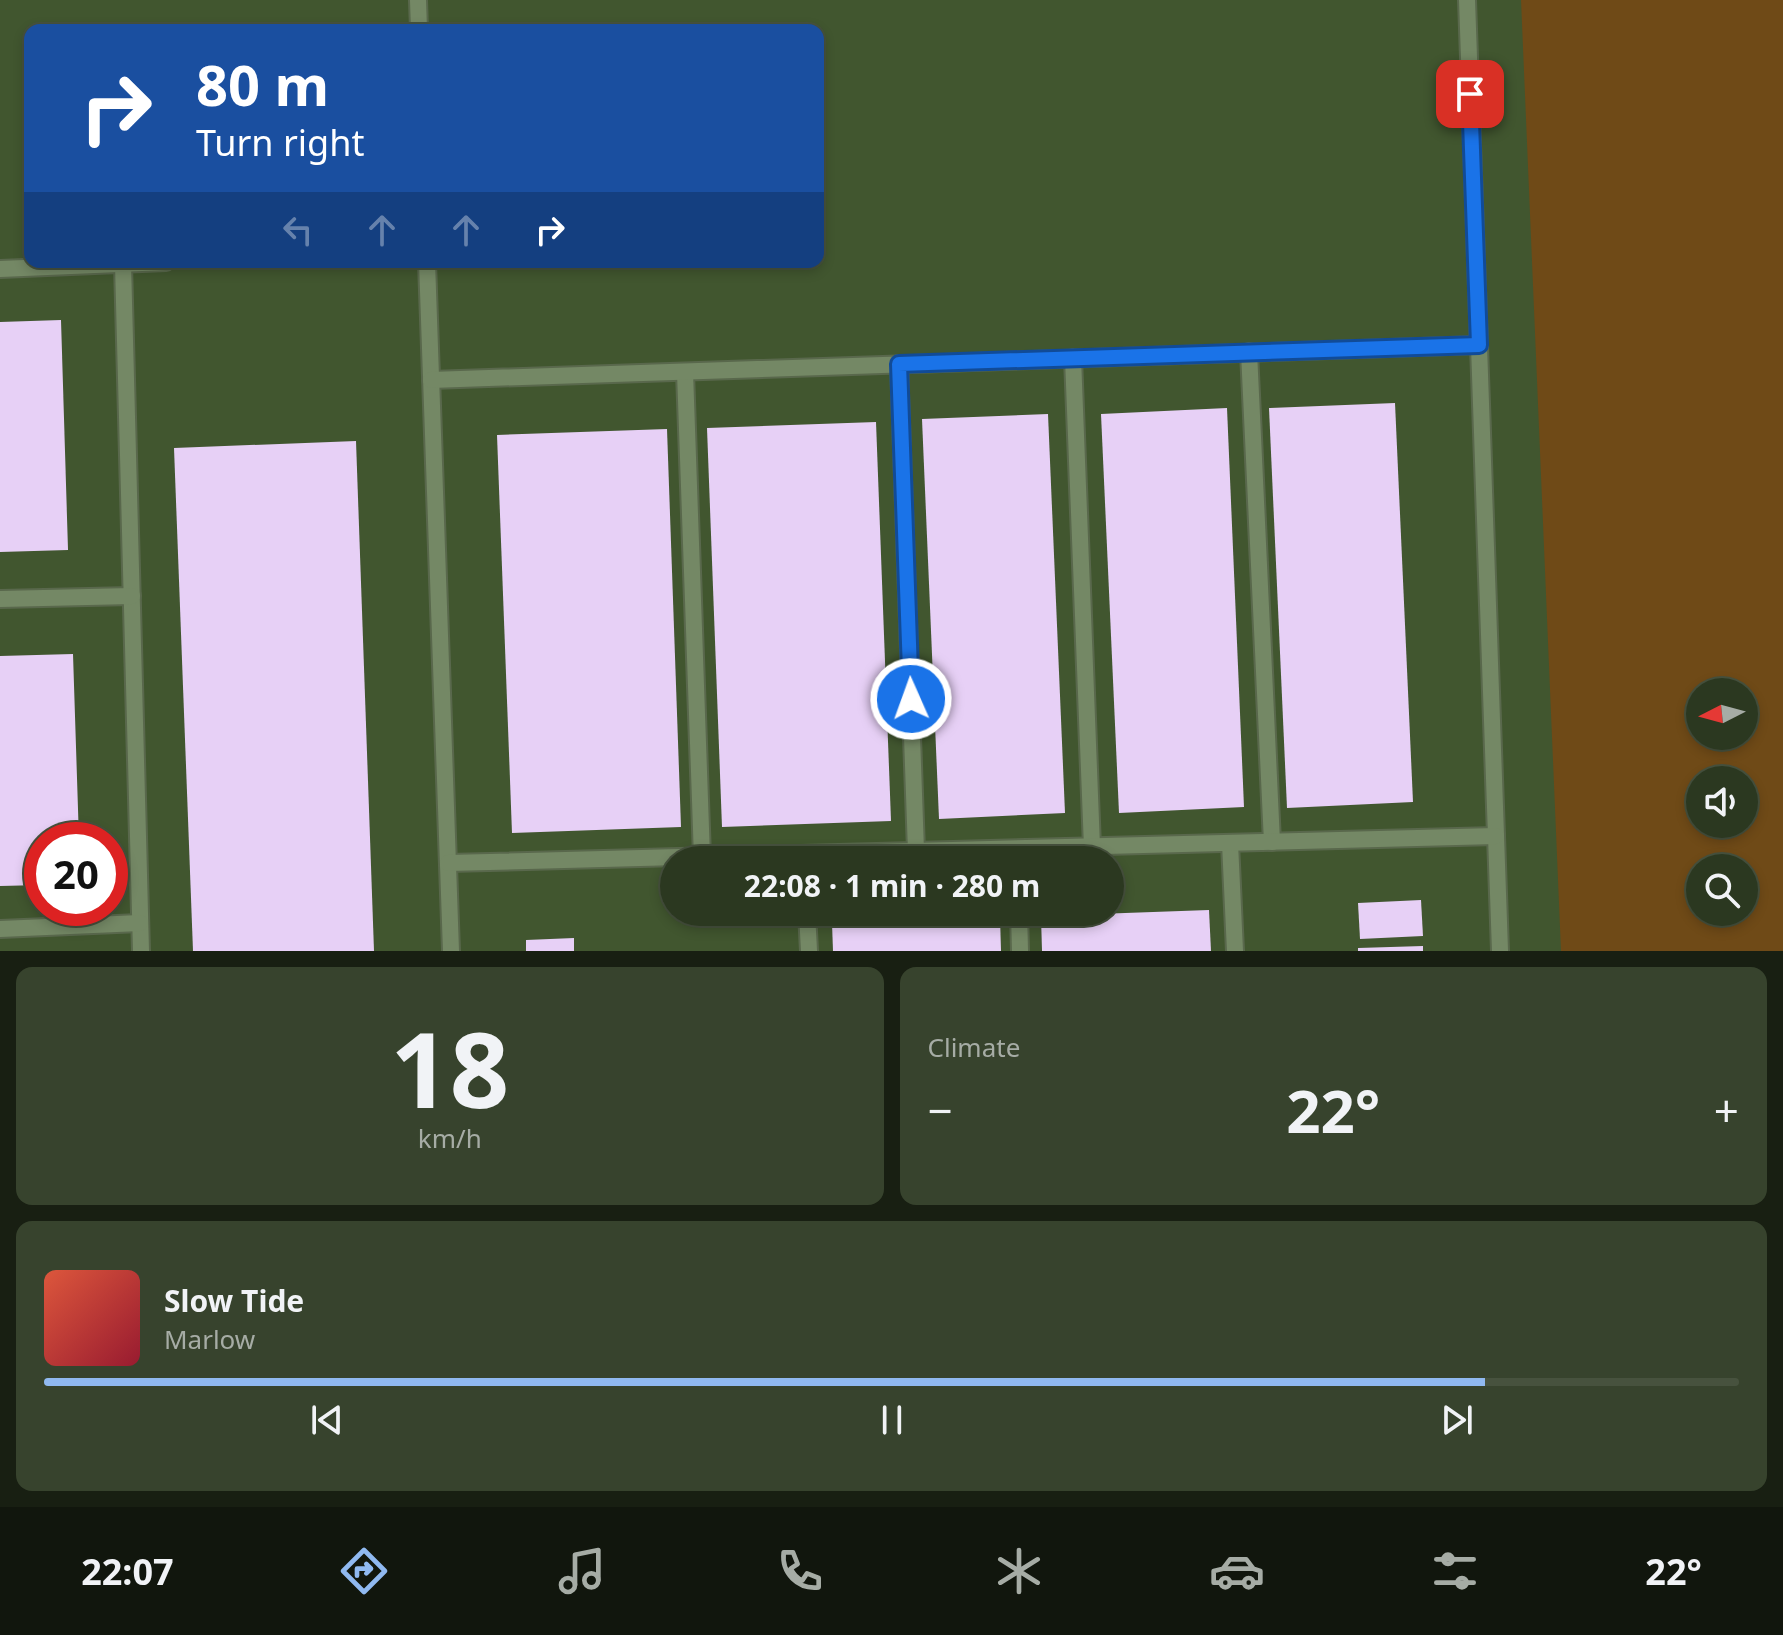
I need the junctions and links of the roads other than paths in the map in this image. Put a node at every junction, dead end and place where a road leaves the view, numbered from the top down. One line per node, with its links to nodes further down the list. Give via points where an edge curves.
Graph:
1 (418, 0): 3 (lane)
2 (1467, 0): 8 (lane)
3 (419, 24)
4 (25, 268): 7 (lane)
5 (123, 268): 14 (lane)
6 (427, 268): 13 (lane)
7 (0, 269)
8 (1479, 345): 9 (lane); 16 (lane)
9 (1249, 352): 10 (lane); 17 (lane)
10 (1073, 358): 11 (lane); 21 (lane)
11 (899, 364): 12 (lane); 20 (lane)
12 (685, 372): 13 (lane); 19 (lane)
13 (431, 380): 24 (lane)
14 (132, 596): 15 (lane); 25 (lane)
15 (0, 599)
16 (1496, 836): 17 (lane); 34 (lane)
17 (1272, 842): 18 (lane)
18 (1230, 843): 22 (lane); 33 (lane)
19 (702, 846)
20 (916, 846)
21 (1092, 846)
22 (1124, 846)
23 (660, 858): 24 (lane)
24 (448, 863): 30 (lane)
25 (140, 923): 28 (lane); 29 (lane)
26 (808, 926): 31 (lane)
27 (1019, 926): 32 (lane)
28 (0, 929)
29 (141, 951)
30 (451, 951)
31 (809, 951)
32 (1020, 951)
33 (1235, 951)
34 (1500, 951)

